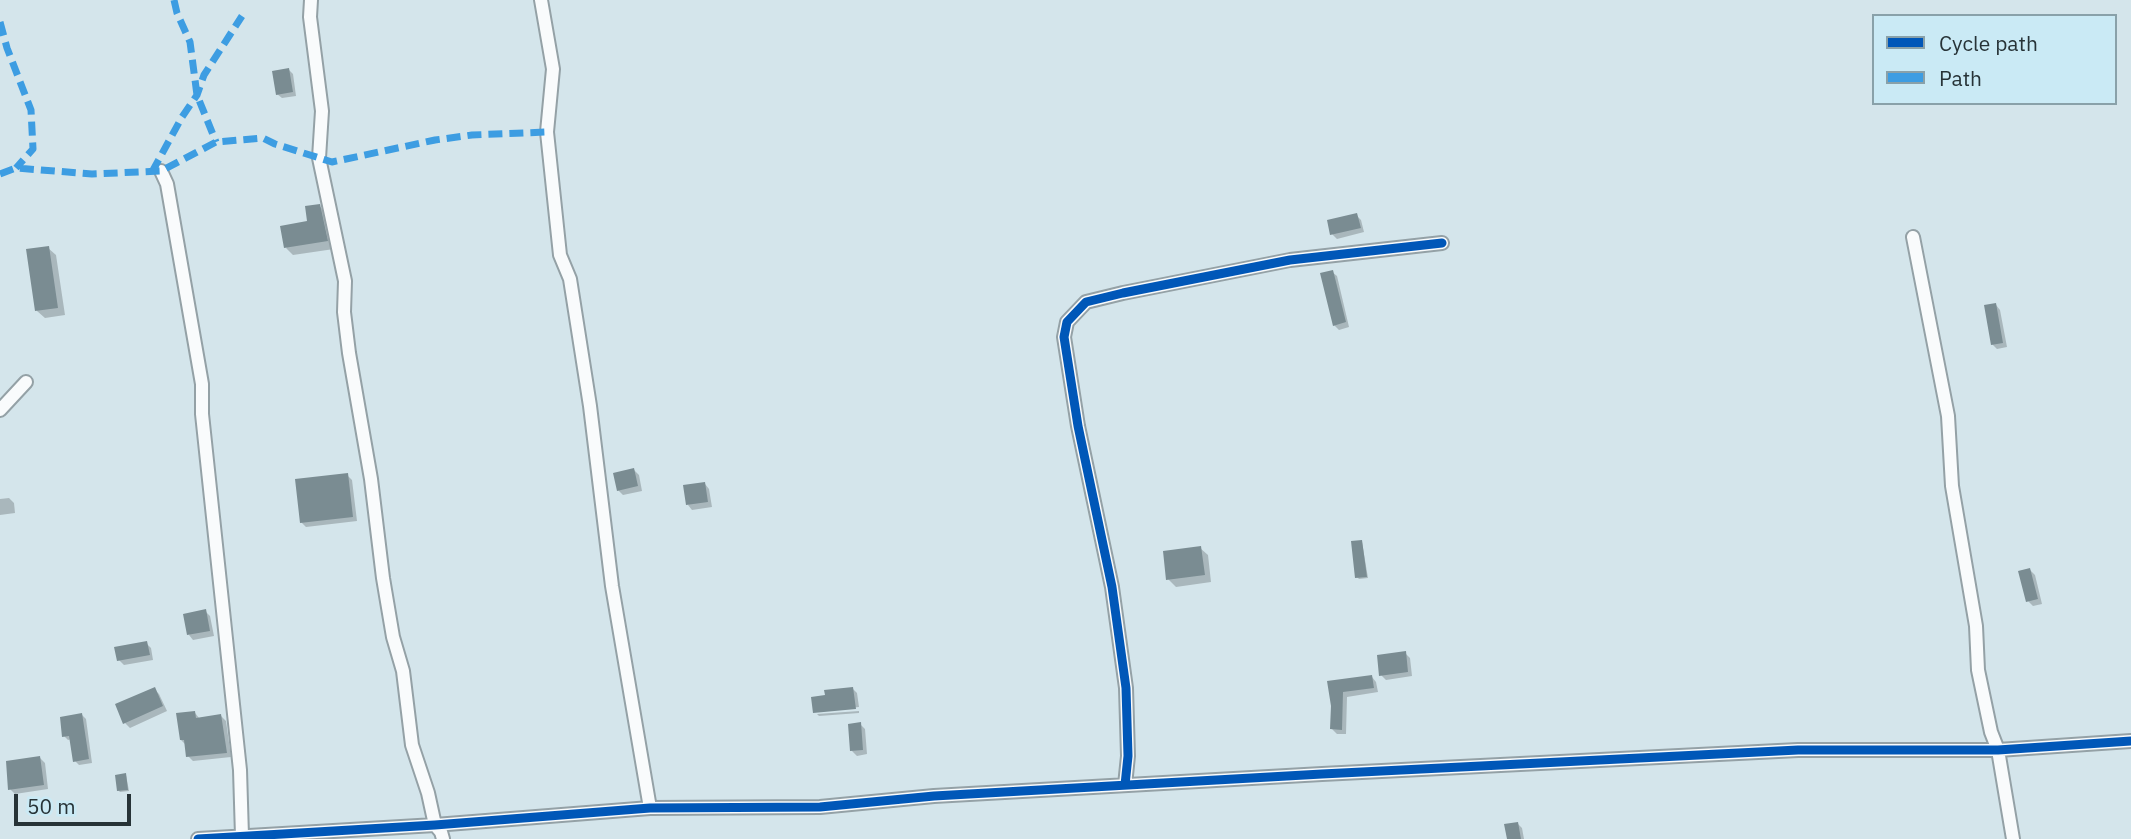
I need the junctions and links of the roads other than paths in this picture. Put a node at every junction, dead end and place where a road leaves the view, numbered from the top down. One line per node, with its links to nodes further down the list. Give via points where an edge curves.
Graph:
1 (311, 0): 12 (street, via 321,111 319,158 345,281 349,354 393,637 412,745)
2 (541, 0): 11 (street, via 553,69 547,132 560,255 570,279 612,586)
3 (161, 171): 13 (street, via 202,384 240,770)
4 (1913, 237): 9 (street, via 1948,416 1952,486 1976,626 1978,670)
5 (1441, 243): 10 (street, via 1290,260 1123,293 1086,302 1067,322 1064,337 1078,426 1112,587 1126,688)
6 (26, 382): 7 (street)
7 (0, 410)
8 (2131, 741): 9 (street)
9 (1998, 750): 10 (street, via 1798,750); 16 (street)
10 (1125, 785): 11 (street, via 820,807)
11 (650, 808): 12 (street)
12 (435, 825): 13 (street); 15 (street)
13 (242, 836): 14 (street)
14 (198, 839)
15 (443, 839)
16 (2013, 839)

